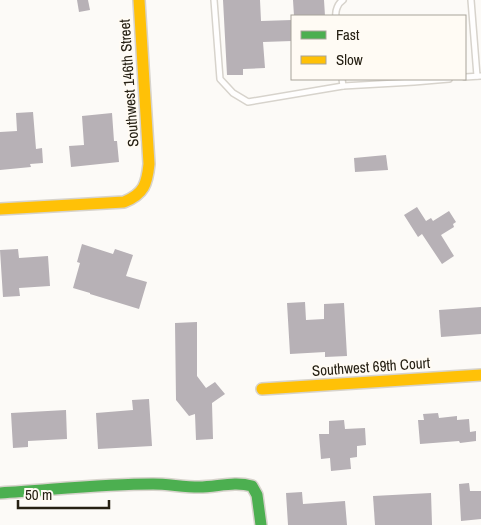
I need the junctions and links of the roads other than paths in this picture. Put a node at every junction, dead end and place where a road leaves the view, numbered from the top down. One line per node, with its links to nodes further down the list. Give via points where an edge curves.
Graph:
1 (139, 0): 11 (street, Southwest 146th Street, via 150,164 144,189 124,202)
2 (214, 0): 10 (lane, via 220,79 232,93 248,102)
3 (343, 0): 5 (lane)
4 (471, 0): 6 (lane)
5 (336, 15)
6 (479, 76): 7 (lane)
7 (466, 78)
8 (342, 80): 10 (lane)
9 (437, 80): 10 (lane)
10 (343, 86)
11 (0, 209)
12 (481, 375): 13 (street, Southwest 69th Court)
13 (262, 389)
14 (0, 493): 15 (street, via 153,484 200,487 241,483 252,486 257,495)
15 (261, 525)

